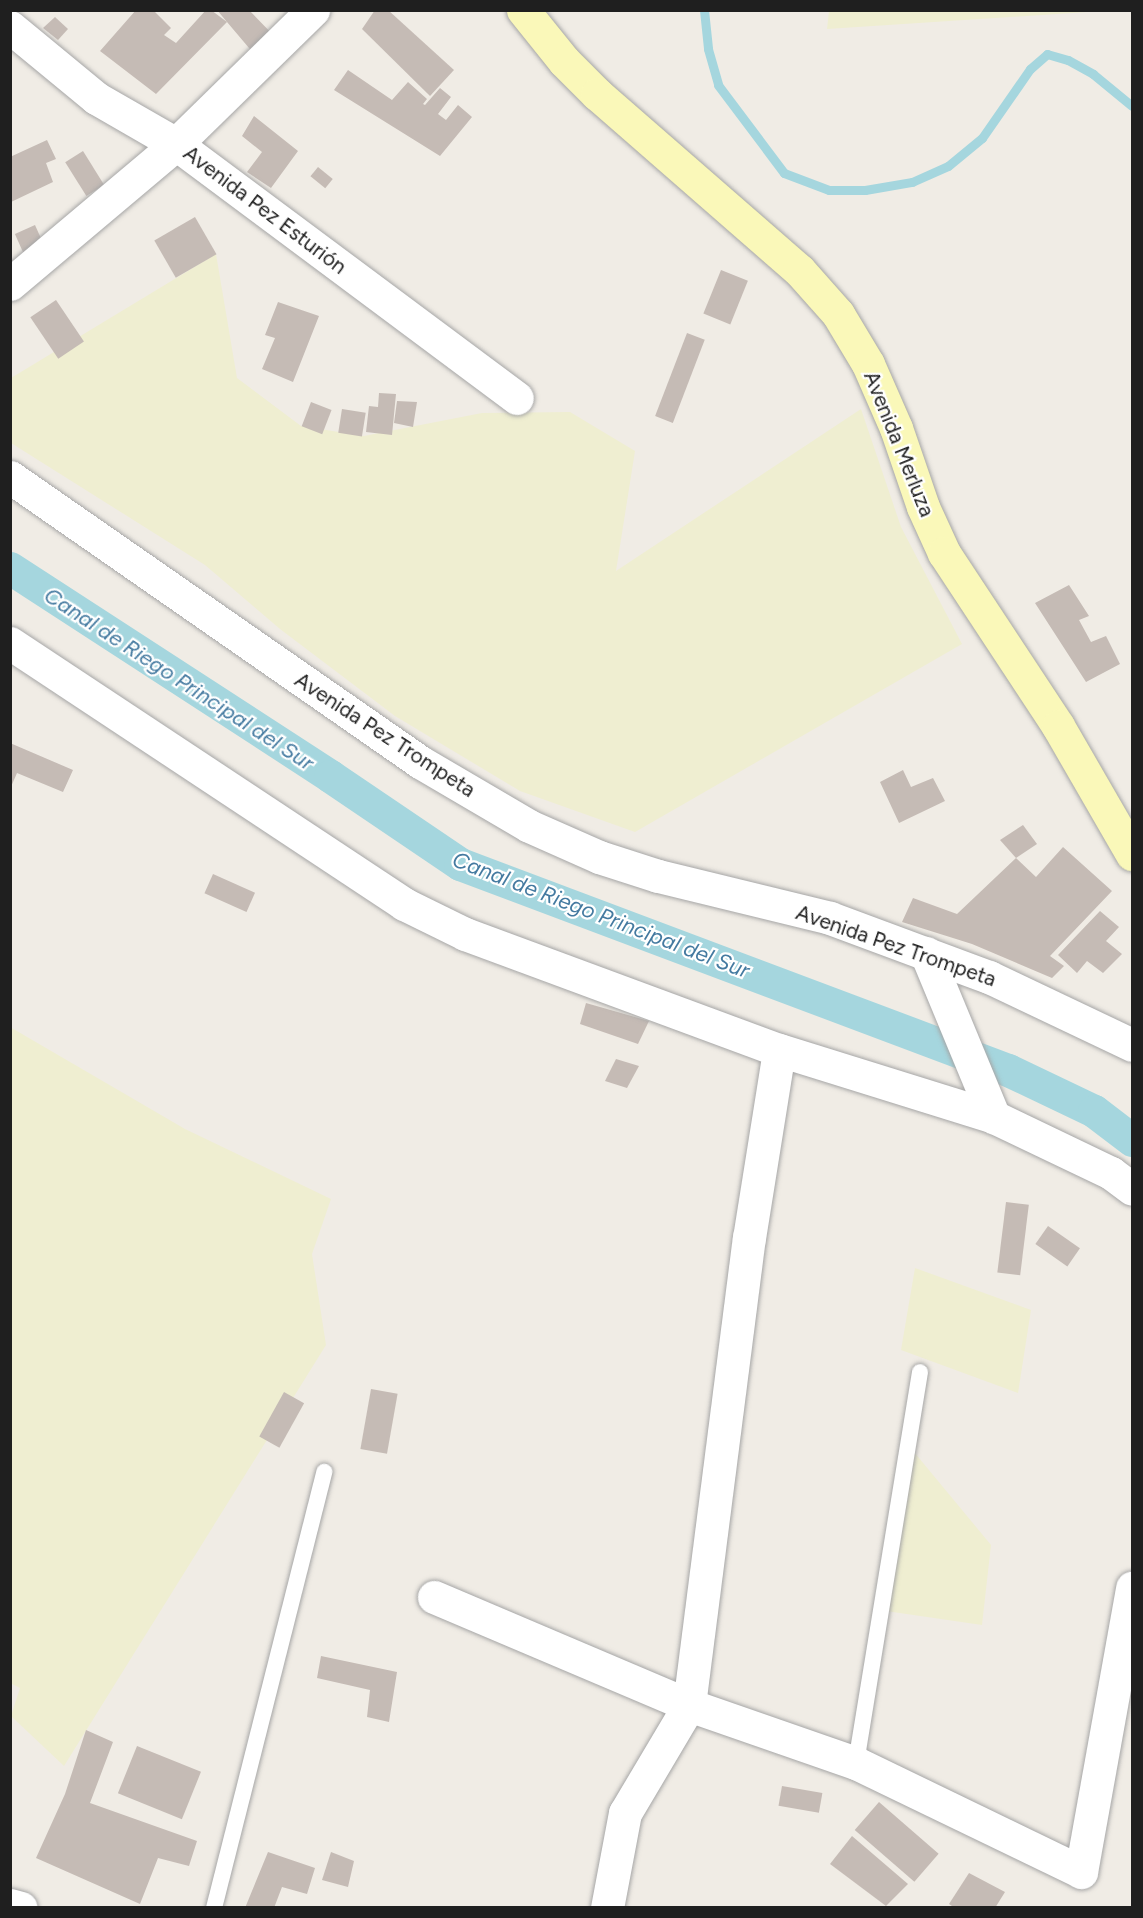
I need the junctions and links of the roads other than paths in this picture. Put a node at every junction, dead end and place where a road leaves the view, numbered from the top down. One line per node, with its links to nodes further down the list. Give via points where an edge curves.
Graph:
1 (313, 10): 4 (street)
2 (523, 10): 9 (main road, Avenida Merluza, via 564,62 597,94 799,270 838,314 868,364 944,553 1058,726)
3 (10, 27): 4 (street, Avenida Pez Esturión, via 96,98)
4 (176, 144): 5 (street); 6 (street, Avenida Pez Esturión)
5 (10, 284)
6 (517, 398)
7 (10, 477): 10 (street, Avenida Pez Trompeta, via 420,762 529,826 599,857 658,876 830,918)
8 (10, 643): 12 (street, via 404,904 465,934)
9 (1132, 854)
10 (930, 962): 11 (street, Avenida Pez Trompeta, via 989,977); 13 (street)
11 (1132, 1045)
12 (779, 1050): 13 (street); 19 (street, via 749,1238)
13 (993, 1116): 14 (street, via 1111,1173)
14 (1132, 1189)
15 (920, 1372): 20 (lane)
16 (324, 1472): 23 (lane)
17 (1132, 1588): 20 (street, via 1082,1872)
18 (434, 1597): 19 (street)
19 (689, 1705): 20 (street); 24 (street, via 625,1813)
20 (856, 1763)
21 (10, 1905): 22 (street)
22 (21, 1908)
23 (214, 1908)
24 (606, 1908)

